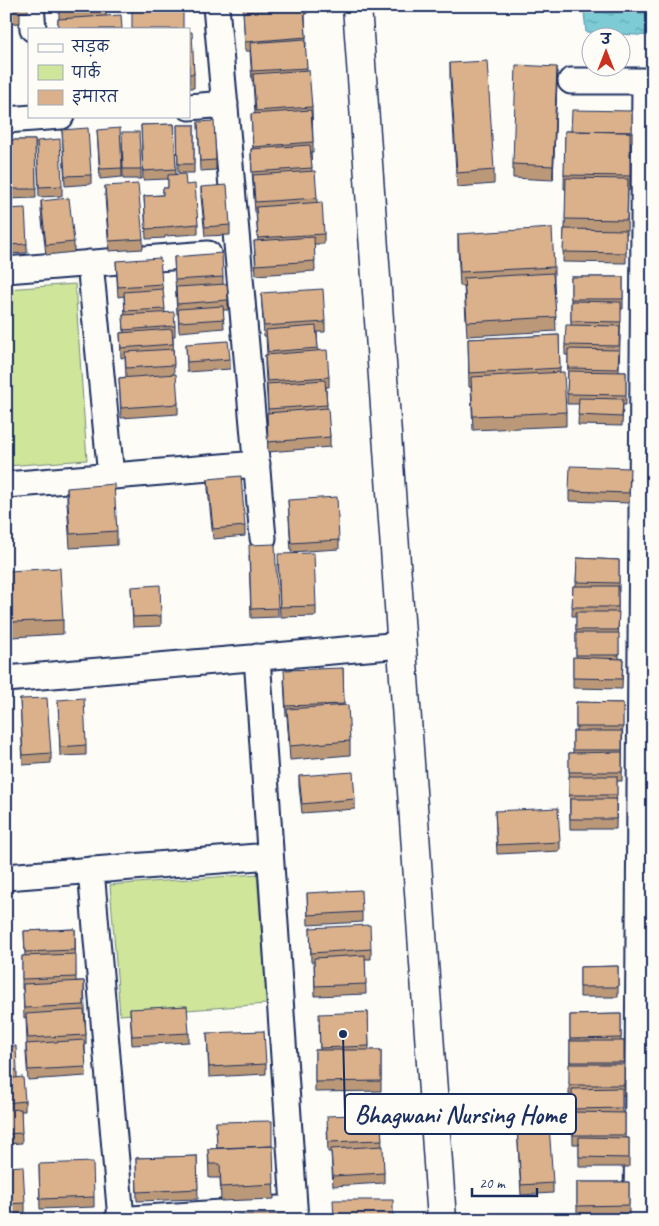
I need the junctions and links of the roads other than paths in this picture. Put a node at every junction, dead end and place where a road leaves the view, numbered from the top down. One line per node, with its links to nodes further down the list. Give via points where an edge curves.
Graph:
1 (31, 6): 4 (street)
2 (216, 6): 7 (street)
3 (357, 6): 18 (street)
4 (33, 28)
5 (571, 81): 6 (street)
6 (649, 81): 28 (street)
7 (225, 104): 8 (street); 11 (street)
8 (190, 107)
9 (33, 118): 10 (street)
10 (6, 120)
11 (238, 252): 12 (street); 14 (street)
12 (90, 263): 13 (street); 15 (street)
13 (6, 270)
14 (257, 464): 15 (street); 17 (street)
15 (111, 476): 16 (street)
16 (6, 485)
17 (263, 538)
18 (402, 645): 19 (street); 27 (street)
19 (257, 658): 20 (street); 21 (street)
20 (6, 679)
21 (270, 856): 22 (street); 24 (street)
22 (90, 870): 23 (street); 26 (street)
23 (6, 877)
24 (294, 1214): 26 (street)
25 (117, 1220): 26 (street)
26 (121, 1220)
27 (442, 1220)
28 (637, 1220)

